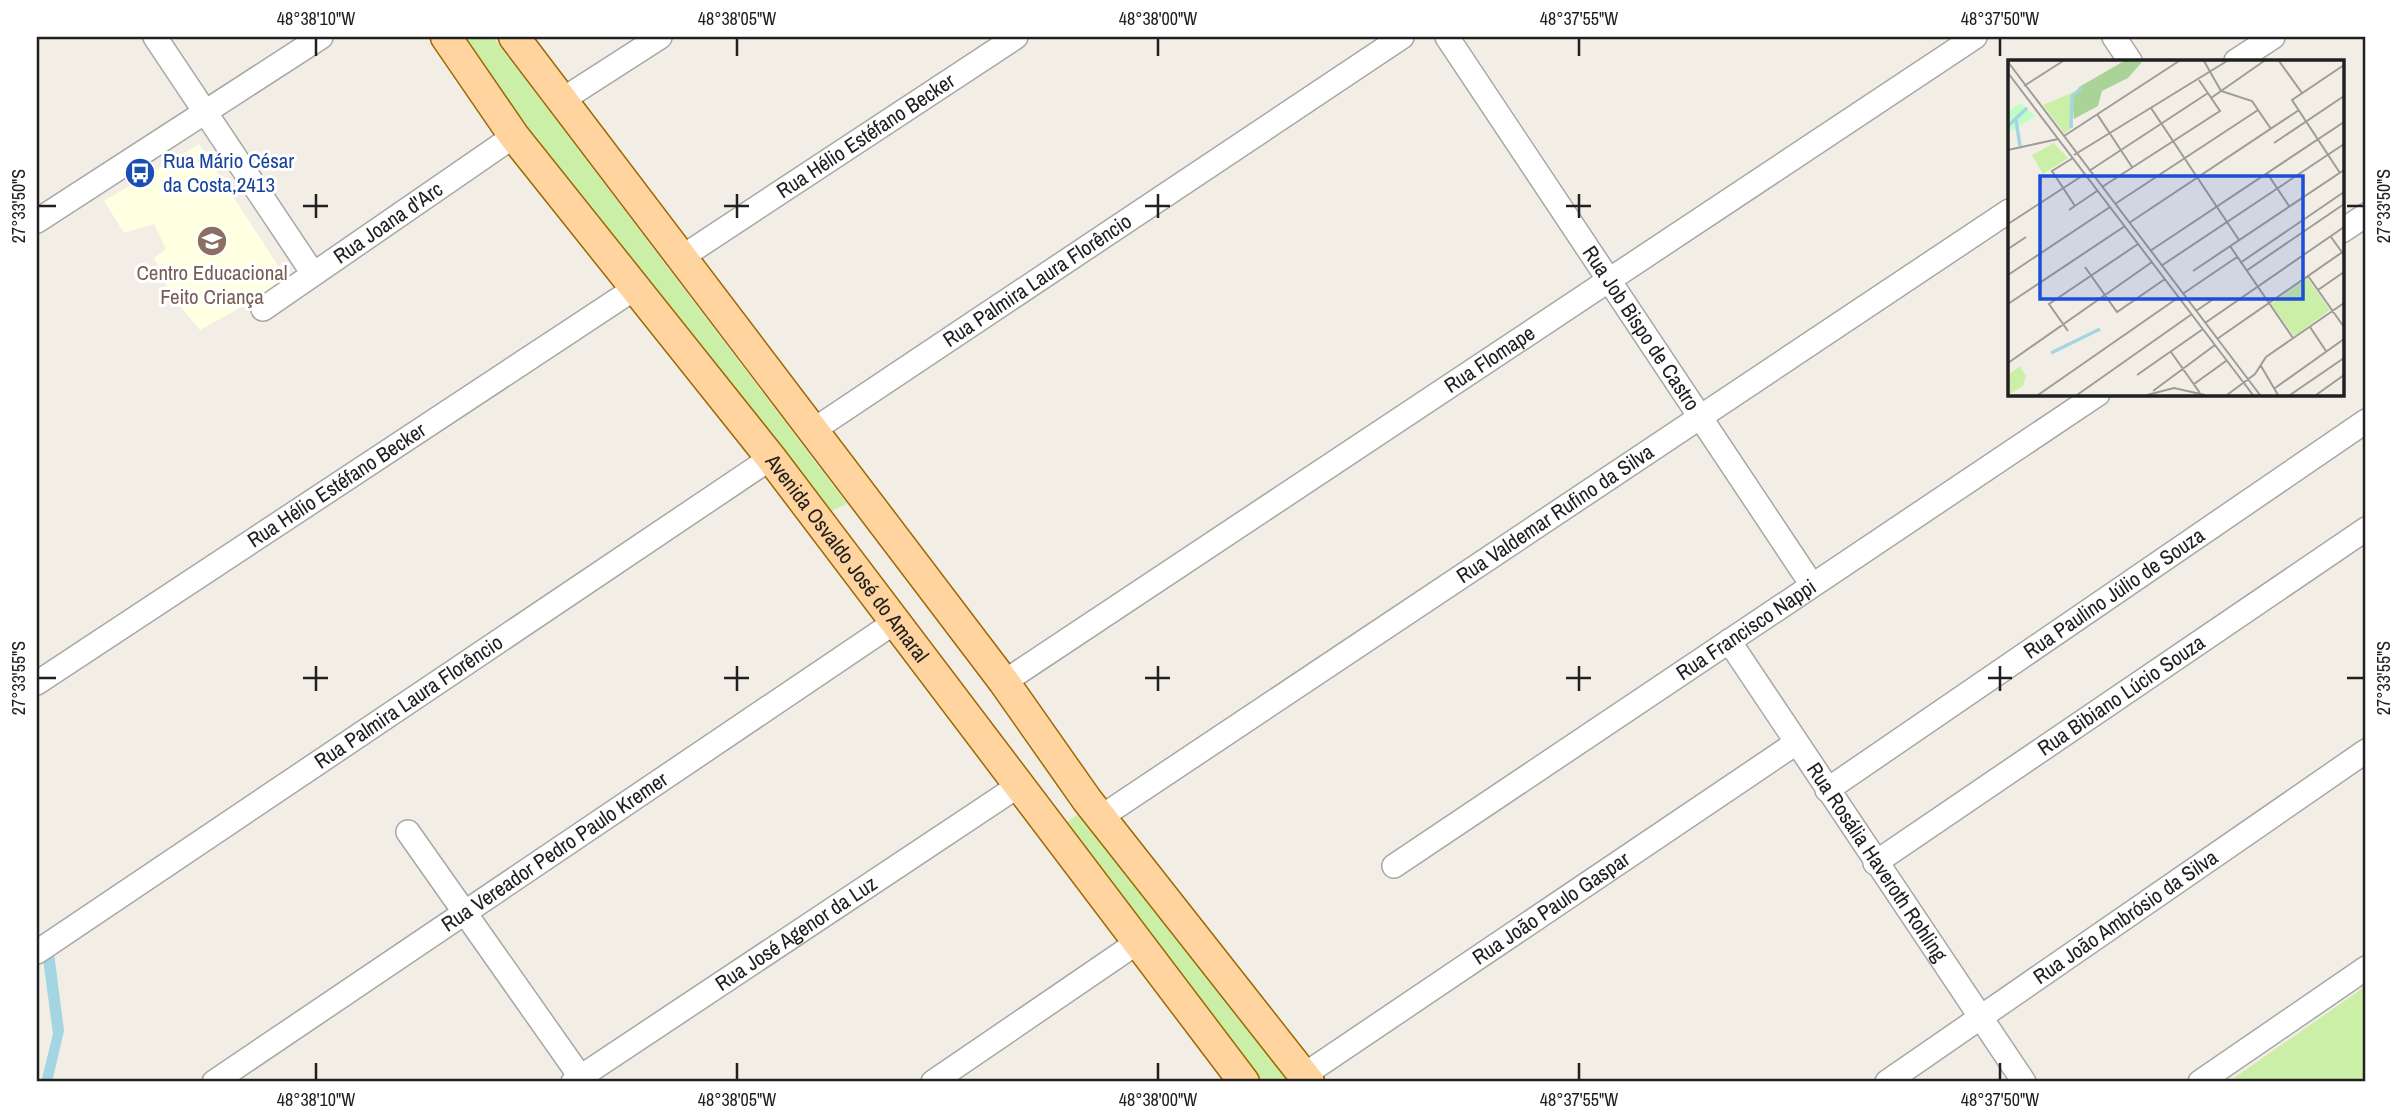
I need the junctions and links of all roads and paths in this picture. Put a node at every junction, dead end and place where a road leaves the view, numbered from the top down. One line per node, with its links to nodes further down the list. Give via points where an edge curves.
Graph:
1 (155, 37): 15 (street)
2 (321, 37): 15 (street)
3 (446, 37): 16 (main road, Avenida Osvaldo José do Amaral)
4 (514, 37): 14 (main road)
5 (660, 37): 14 (street)
6 (1016, 37): 21 (street, Rua Hélio Estéfano Becker)
7 (1402, 37): 29 (street, Rua Palmira Laura Florêncio)
8 (1447, 37): 23 (street, Rua Job Bispo de Castro)
9 (1975, 37): 23 (street, Rua Flomape)
10 (2114, 37): 12 (street)
11 (2273, 37): 13 (street)
12 (2129, 60)
13 (2238, 60)
14 (562, 100): 21 (main road)
15 (204, 112): 19 (street); 22 (street)
16 (514, 136): 22 (street, Rua Joana d'Arc); 24 (main road, Avenida Osvaldo José do Amaral)
17 (2008, 212): 27 (street, Rua Valdemar Rufino da Silva)
18 (2366, 215): 20 (street)
19 (37, 220)
20 (2344, 230)
21 (682, 257): 29 (main road)
22 (312, 272): 25 (street, Rua Joana d'Arc)
23 (1609, 280): 27 (street, Rua Job Bispo de Castro); 37 (street, Rua Flomape)
24 (637, 287): 30 (main road, Avenida Osvaldo José do Amaral); 38 (street, Rua Hélio Estéfano Becker)
25 (263, 309)
26 (2095, 396): 34 (street, Rua Francisco Nappi)
27 (1700, 416): 34 (street, Rua Job Bispo de Castro); 43 (street, Rua Valdemar Rufino da Silva)
28 (2366, 421): 42 (street, Rua Paulino Júlio de Souza)
29 (812, 430): 31 (main road)
30 (771, 458): 33 (main road, Avenida Osvaldo José do Amaral); 49 (street, Rua Palmira Laura Florêncio)
31 (885, 526): 33 (main road, via 856,526); 37 (main road)
32 (2366, 530): 45 (street, Rua Bibiano Lúcio Souza)
33 (839, 548): 35 (main road, Avenida Osvaldo José do Amaral)
34 (1812, 585): 36 (street, Rua Francisco Nappi)
35 (895, 622): 41 (main road, Avenida Osvaldo José do Amaral); 47 (street, Rua Vereador Pedro Paulo Kremer)
36 (1729, 641): 39 (street, Rua Rosália Haveroth Rohling); 46 (street, Rua Francisco Nappi)
37 (1004, 682): 43 (main road)
38 (37, 683)
39 (1796, 744): 42 (street, Rua Rosália Haveroth Rohling); 52 (street, Rua João Paulo Gaspar)
40 (2366, 751): 51 (street, Rua João Ambrósio da Silva)
41 (1018, 786): 48 (main road, Avenida Osvaldo José do Amaral); 53 (street, Rua José Agenor da Luz)
42 (1827, 790): 45 (street, Rua Rosália Haveroth Rohling)
43 (1101, 817): 52 (main road)
44 (408, 832): 47 (street)
45 (1875, 863): 51 (street, Rua Rosália Haveroth Rohling)
46 (1394, 866)
47 (465, 913): 53 (street); 54 (street, Rua Vereador Pedro Paulo Kremer)
48 (1138, 942): 55 (street); 56 (main road, Avenida Osvaldo José do Amaral)
49 (42, 949)
50 (2366, 968): 59 (street)
51 (1981, 1019): 57 (street, Rua João Ambrósio da Silva); 58 (street, Rua Rosália Haveroth Rohling)
52 (1306, 1079)
53 (579, 1081)
54 (214, 1082)
55 (933, 1082)
56 (1244, 1082)
57 (1887, 1082)
58 (2025, 1082)
59 (2200, 1082)

